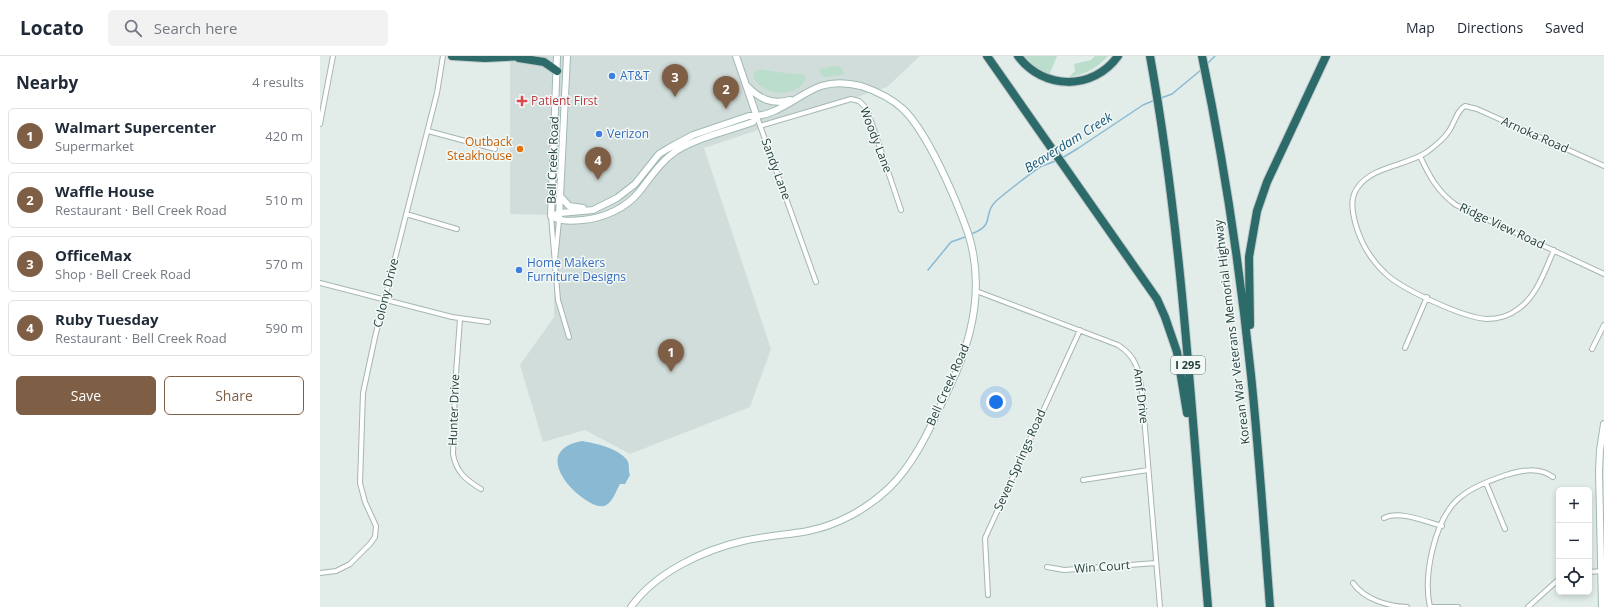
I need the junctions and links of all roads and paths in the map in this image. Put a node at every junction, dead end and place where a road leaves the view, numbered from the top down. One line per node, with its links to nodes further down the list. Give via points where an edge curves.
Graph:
1 (333, 56): 19 (street)
2 (443, 56): 21 (street, Colony Drive)
3 (452, 56): 14 (highway)
4 (524, 56): 14 (highway)
5 (557, 56): 15 (street, Bell Creek Road)
6 (567, 56): 25 (street, Bell Creek Road)
7 (736, 56): 16 (street, Sandy Lane)
8 (987, 56): 50 (highway, via 1146,281 1165,317 1179,361)
9 (1018, 56): 10 (highway, via 1030,69 1043,77 1070,82 1095,76)
10 (1118, 56)
11 (1150, 56): 50 (highway, I 295, via 1162,124 1178,261)
12 (1202, 56): 48 (highway, Korean War Veterans Memorial Highway, via 1229,203)
13 (1326, 56): 48 (highway, via 1267,182 1254,222 1248,268)
14 (512, 57): 15 (highway, via 544,62)
15 (557, 71): 30 (street, Bell Creek Road)
16 (746, 85): 17 (street, via 756,95 770,102 782,103); 18 (street, Sandy Lane)
17 (797, 98): 18 (street, Bell Creek Road); 38 (street, Bell Creek Road, via 819,87 840,83 867,88 894,101 911,118 924,136 960,212 973,254)
18 (757, 117): 20 (street, Sandy Lane); 26 (street, Bell Creek Road, via 749,116 693,136 669,148 652,161 628,190); 31 (street, Bell Creek Road, via 753,122 678,150 658,167 634,198 614,212 591,218)
19 (320, 124)
20 (760, 126): 27 (street, Woody Lane, via 851,99 859,101 867,109); 36 (street, Sandy Lane)
21 (428, 131): 22 (street); 29 (street, Colony Drive)
22 (495, 149)
23 (1420, 156): 24 (street, Arnoka Road, via 1446,135 1465,106 1477,109); 33 (street, Ridge View Road, via 1441,194 1456,205); 39 (street, via 1368,177 1354,193 1352,206 1359,235 1376,263 1389,277)
24 (1604, 166)
25 (560, 196): 26 (street, via 572,208); 28 (street, Bell Creek Road)
26 (601, 206): 28 (street, Bell Creek Road, via 588,211)
27 (901, 210)
28 (560, 213): 30 (street, Bell Creek Road); 31 (street, Bell Creek Road)
29 (406, 214): 32 (street); 40 (street, Colony Drive)
30 (551, 216): 31 (street, Bell Creek Road); 34 (street)
31 (559, 221): 34 (street)
32 (457, 229)
33 (1554, 250): 35 (street, Ridge View Road); 39 (street, via 1530,298 1508,315 1478,318)
34 (555, 263): 45 (street, via 559,310)
35 (1604, 274)
36 (816, 282)
37 (320, 283): 40 (street)
38 (976, 291): 44 (street, Amf Drive); 69 (street, Bell Creek Road, via 970,335 958,368 908,467 888,489 854,513 829,525 742,541 694,559 655,582)
39 (1426, 298): 46 (street)
40 (385, 300): 41 (street); 64 (street, Colony Drive, via 366,375 361,412 360,484 365,502 374,519 375,537 350,564 336,571)
41 (460, 319): 42 (street); 55 (street, Hunter Drive, via 453,454 455,464 462,475)
42 (488, 322)
43 (1604, 325): 47 (street)
44 (1080, 330): 51 (street, Amf Drive, via 1123,348 1137,364 1142,392); 67 (street, Seven Springs Road, via 985,538)
45 (569, 337)
46 (1405, 348)
47 (1592, 349)
48 (1251, 374): 72 (highway, Korean War Veterans Memorial Highway)
49 (1604, 424): 56 (street, via 1600,457)
50 (1195, 454): 71 (highway, I 295)
51 (1148, 470): 53 (street); 60 (street, Amf Drive)
52 (1553, 477): 54 (street, via 1543,471 1532,470)
53 (1083, 480)
54 (1486, 482): 58 (street, via 1458,499 1448,511); 59 (street)
55 (481, 490)
56 (1602, 517): 62 (street)
57 (1384, 518): 58 (street, via 1400,516)
58 (1442, 526): 74 (street, via 1428,570)
59 (1505, 529)
60 (1156, 563): 61 (street, Win Court, via 1064,570); 70 (street, Amf Drive)
61 (1048, 567)
62 (1602, 571): 63 (street); 76 (street)
63 (1592, 572)
64 (320, 573)
65 (1556, 582): 68 (street)
66 (1353, 583): 73 (street, via 1359,591 1370,598)
67 (988, 595)
68 (1531, 606)
69 (631, 607)
70 (1160, 607)
71 (1208, 607)
72 (1270, 607)
73 (1408, 607)
74 (1430, 607): 75 (street)
75 (1458, 607)
76 (1602, 607)

